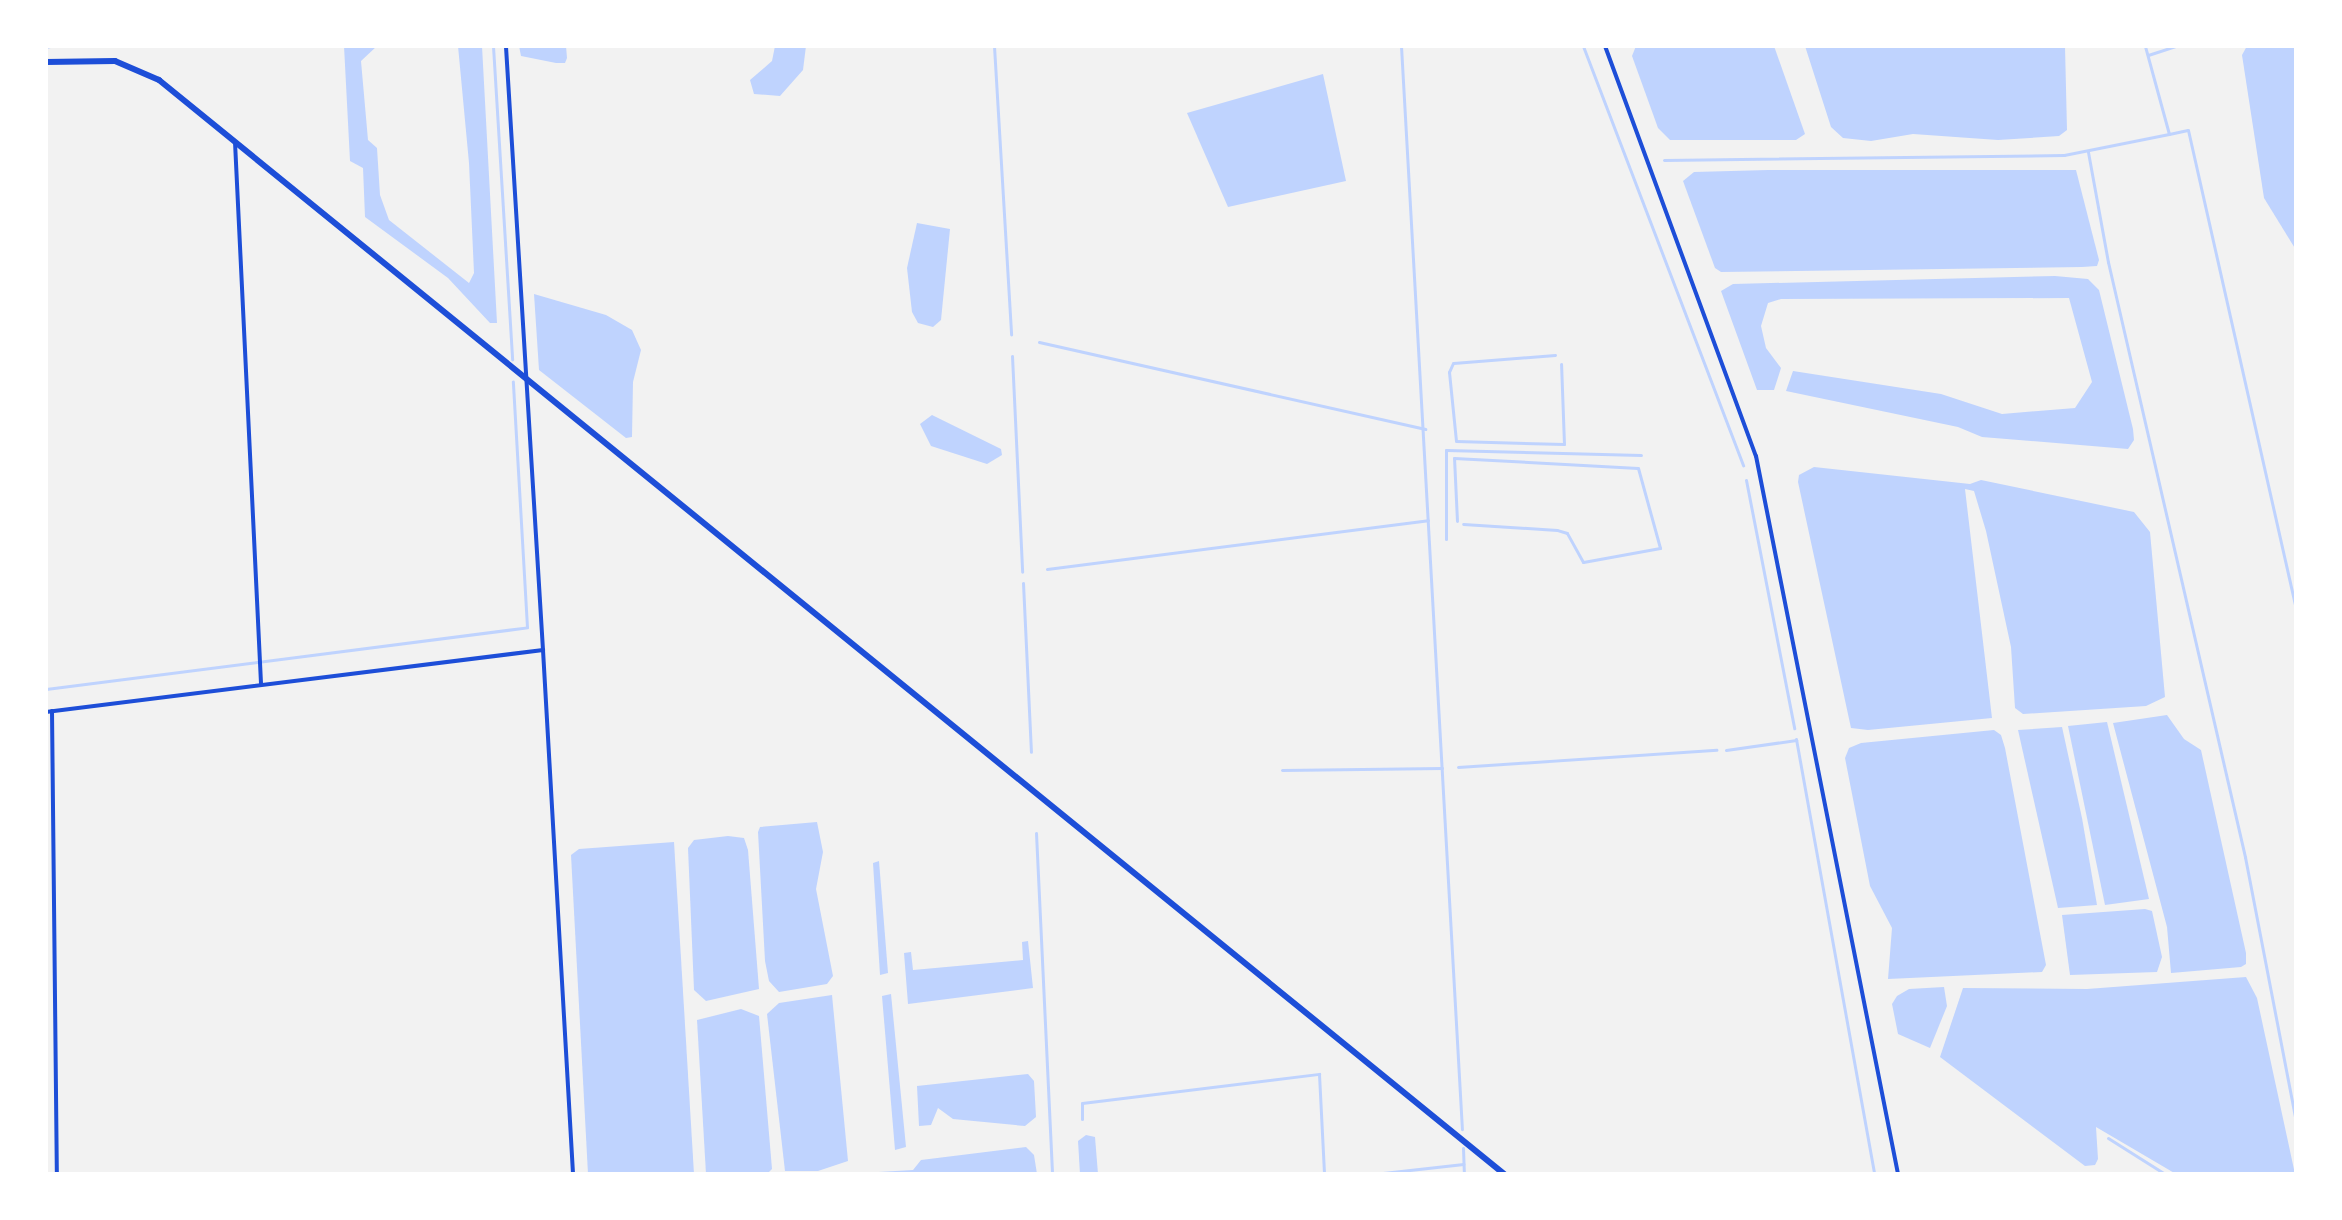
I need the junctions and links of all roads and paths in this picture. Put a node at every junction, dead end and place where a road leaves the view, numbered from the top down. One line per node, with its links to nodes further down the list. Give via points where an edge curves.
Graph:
1 (506, 46): 5 (street)
2 (1605, 46): 12 (street, via 1756,456)
3 (46, 62): 4 (main road, via 127,63 159,80)
4 (235, 139): 5 (main road); 7 (street)
5 (530, 384): 6 (street); 11 (main road)
6 (543, 650): 7 (street); 10 (street)
7 (261, 685): 8 (street)
8 (49, 711): 9 (street)
9 (57, 1174)
10 (573, 1174)
11 (1504, 1174)
12 (1898, 1174)

